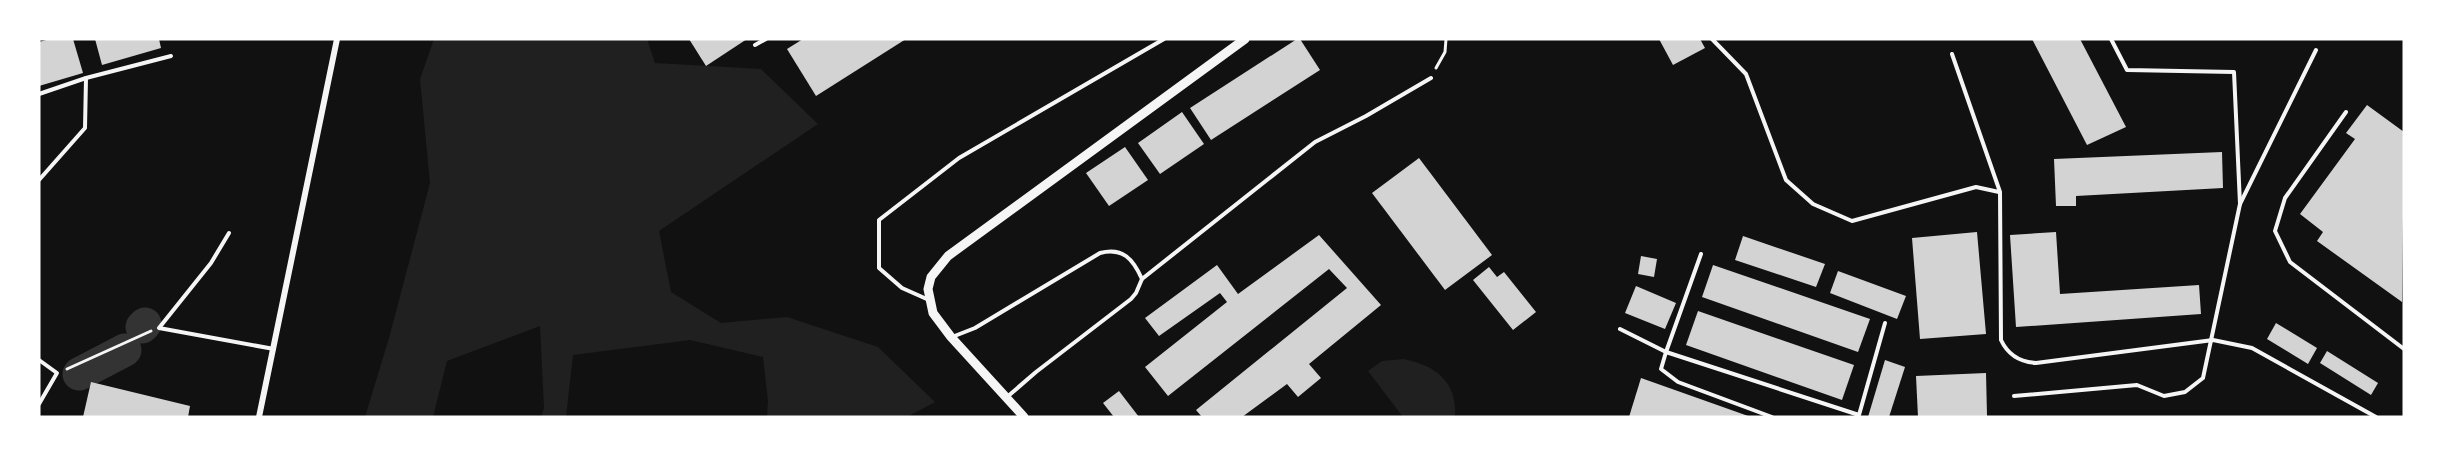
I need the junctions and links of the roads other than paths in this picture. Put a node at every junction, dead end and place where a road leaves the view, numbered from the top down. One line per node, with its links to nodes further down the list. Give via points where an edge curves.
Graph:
1 (337, 39): 26 (street)
2 (766, 39): 7 (lane)
3 (1164, 39): 21 (lane, via 959,159 879,220 879,268 902,288)
4 (1245, 39): 21 (street, via 948,256 931,277)
5 (1712, 39): 16 (lane, via 1746,74 1786,180 1813,204 1852,221 1976,187)
6 (2111, 39): 17 (lane, via 2127,70 2234,72)
7 (755, 45)
8 (2316, 50): 17 (lane)
9 (1952, 54): 16 (lane)
10 (171, 56): 11 (lane)
11 (86, 78): 13 (lane); 15 (lane, via 85,128)
12 (1431, 78): 20 (lane, via 1315,142)
13 (39, 94)
14 (2346, 112): 27 (lane, via 2285,198 2275,231 2290,262)
15 (39, 180)
16 (2000, 192): 25 (lane, via 2001,340 2014,357 2036,363)
17 (2240, 204): 25 (lane)
18 (229, 233): 26 (lane, via 211,263 159,328)
19 (1701, 254): 28 (lane)
20 (1142, 279): 24 (lane, via 1135,263 1120,252 1100,253 975,328); 31 (lane, via 1131,299)
21 (930, 301): 24 (street, via 933,313)
22 (1885, 323): 28 (lane, via 1859,416)
23 (1620, 329): 28 (lane)
24 (951, 337): 31 (street)
25 (2213, 340): 30 (lane, via 2203,378 2185,392 2164,396 2137,385); 36 (lane, via 2252,348)
26 (274, 349): 33 (street)
27 (2404, 349)
28 (1666, 352): 35 (lane, via 1661,369 1678,382)
29 (39, 360): 32 (lane, via 57,373)
30 (2014, 396)
31 (1007, 397): 34 (street)
32 (39, 404)
33 (259, 417)
34 (1024, 417)
35 (1773, 417)
36 (2376, 417)

